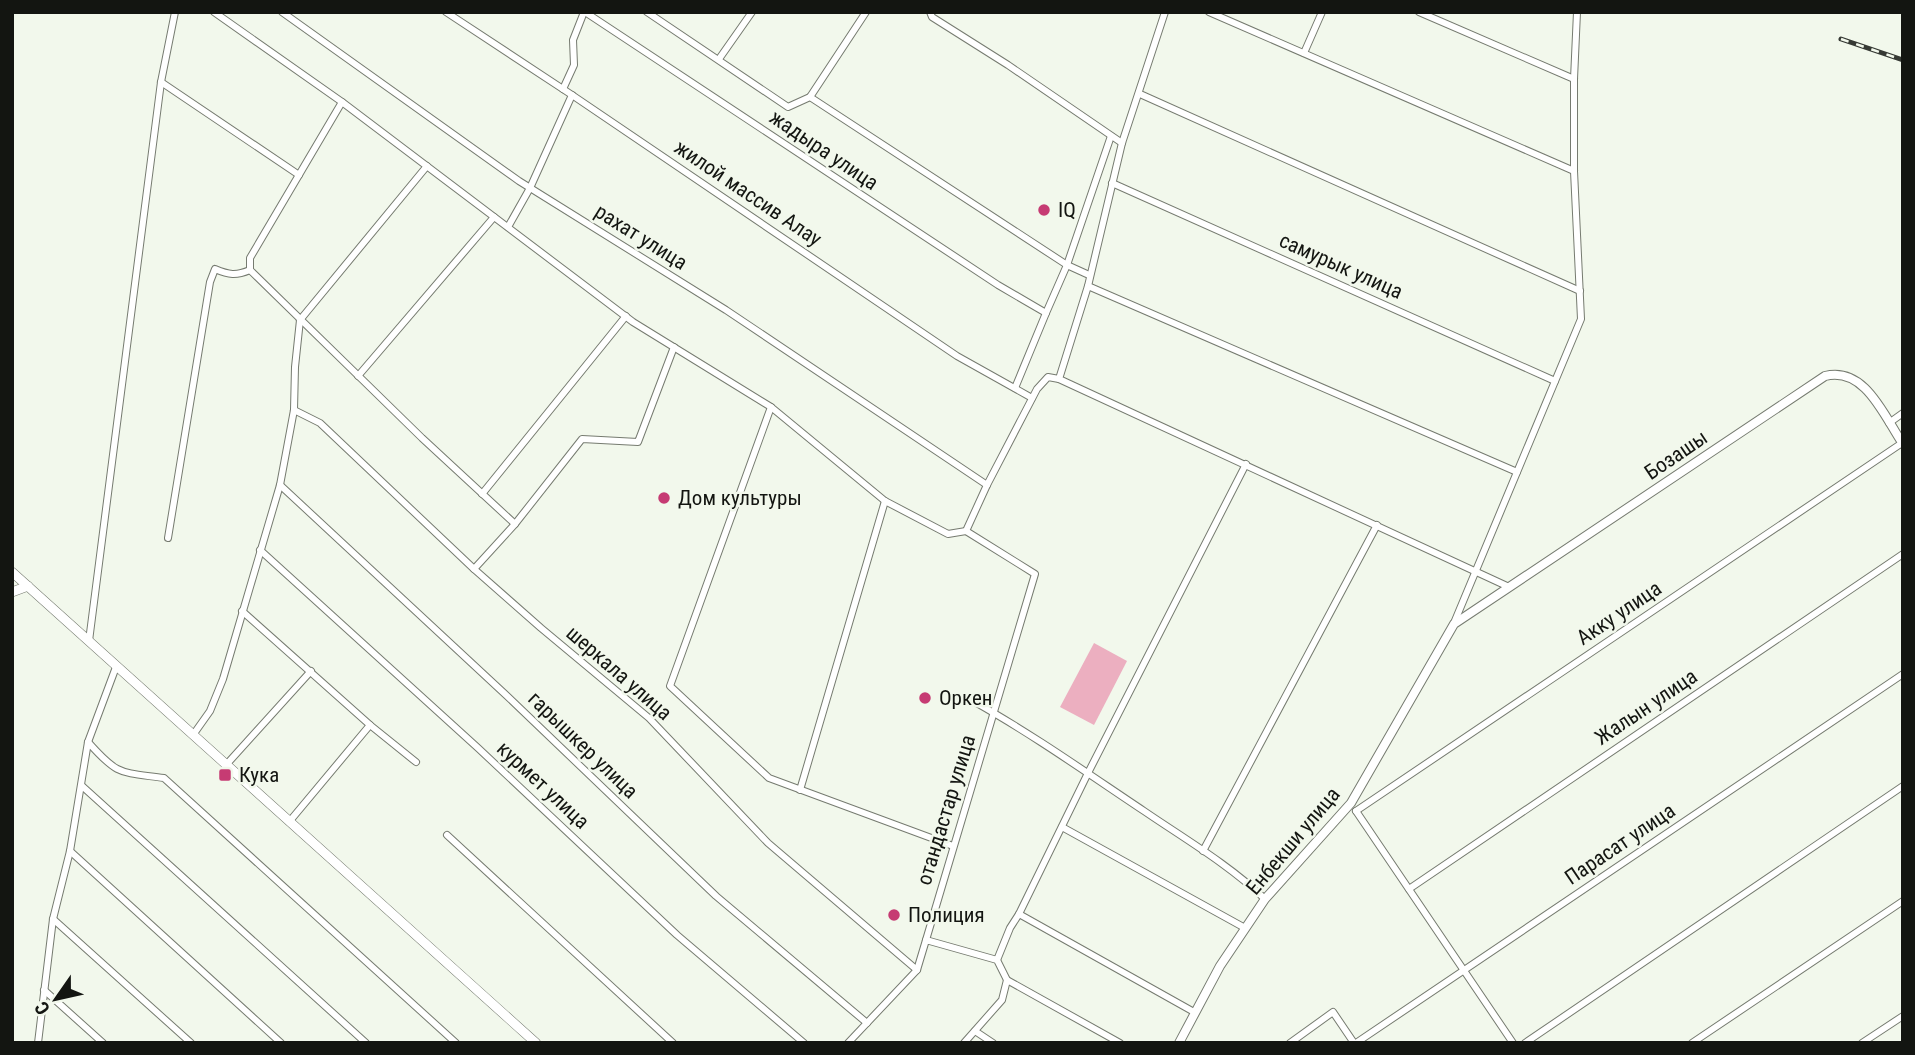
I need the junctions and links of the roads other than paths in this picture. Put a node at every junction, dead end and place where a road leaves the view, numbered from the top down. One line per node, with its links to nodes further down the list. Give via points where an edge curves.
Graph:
1 (175, 12): 18 (street)
2 (214, 12): 23 (street)
3 (282, 12): 30 (street, рахат улица)
4 (446, 12): 19 (street, жилой массив Алау)
5 (584, 12): 19 (street, via 573,40 574,65); 38 (street, жадыра улица)
6 (647, 12): 16 (street)
7 (752, 12): 16 (street)
8 (866, 12): 22 (street)
9 (930, 12): 24 (street, via 932,18)
10 (1165, 12): 20 (street)
11 (1209, 12): 15 (street)
12 (1322, 12): 15 (street)
13 (1419, 12): 17 (street)
14 (1577, 12): 17 (street)
15 (1304, 53): 27 (street)
16 (719, 59): 22 (street, via 788,107)
17 (1574, 79): 27 (street)
18 (161, 82): 28 (street); 72 (street)
19 (563, 89): 21 (street, жилой массив Алау)
20 (1140, 94): 25 (street); 37 (street)
21 (572, 95): 30 (street); 45 (street, жилой массив Алау, via 957,356)
22 (810, 97): 33 (street)
23 (342, 102): 26 (street); 28 (street)
24 (1111, 136): 25 (street); 33 (street)
25 (1122, 143): 29 (street)
26 (427, 166): 31 (street); 40 (street)
27 (1574, 171): 37 (street)
28 (299, 175): 34 (street, via 250,258)
29 (1112, 183): 35 (street); 44 (street, самурык улица)
30 (530, 188): 32 (street); 55 (street, рахат улица, via 726,310)
31 (494, 217): 32 (street); 42 (street)
32 (508, 227): 39 (street)
33 (1067, 265): 35 (street); 38 (street)
34 (250, 270): 40 (street); 61 (street, via 229,275 215,269 210,282)
35 (1089, 275): 36 (street)
36 (1088, 286): 43 (street); 53 (street)
37 (1580, 291): 44 (street, via 1581,319)
38 (1046, 313): 45 (street)
39 (626, 316): 41 (street); 56 (street)
40 (300, 320): 42 (street); 48 (street)
41 (674, 347): 47 (street); 58 (street, via 638,442 582,439)
42 (358, 376): 56 (street)
43 (1059, 379): 46 (street, via 1042,381); 52 (street)
44 (1555, 381): 53 (street)
45 (1015, 388): 46 (street, жилой массив Алау)
46 (1032, 398): 55 (street)
47 (771, 407): 57 (street); 86 (street, via 670,686 769,778)
48 (294, 410): 54 (street); 64 (street, шеркала улица, via 320,423)
49 (1903, 413): 50 (street)
50 (1889, 422): 51 (street, Бозашы); 68 (street, Бозашы, via 1864,386 1848,376 1825,376)
51 (1903, 443): 88 (street, Акку улица)
52 (1246, 464): 59 (street); 83 (street)
53 (1517, 472): 65 (street)
54 (280, 485): 62 (street); 109 (street, гарышкер улица, via 716,896)
55 (987, 485): 60 (street)
56 (482, 494): 58 (street)
57 (885, 501): 60 (street, via 947,534); 86 (street)
58 (515, 524): 64 (street)
59 (1377, 525): 65 (street); 93 (street)
60 (966, 531): 77 (street, отандастар улица, via 1035,574)
61 (168, 538)
62 (260, 551): 70 (street); 119 (street, курмет улица, via 677,935)
63 (1903, 554): 95 (street, Жалын улица)
64 (474, 569): 103 (street, шеркала улица, via 649,718 768,844)
65 (1476, 571): 68 (street); 71 (street)
66 (12, 572): 67 (main road)
67 (28, 586): 69 (main road); 72 (main road)
68 (1509, 587): 71 (street, Бозашы)
69 (12, 592)
70 (242, 611): 74 (street); 79 (street, via 223,679)
71 (1454, 624): 87 (street, Енбекши улица)
72 (89, 641): 73 (main road)
73 (116, 667): 79 (main road); 80 (street)
74 (311, 671): 78 (street); 82 (street)
75 (1903, 674): 104 (street, Парасат улица)
76 (973, 701): 77 (street)
77 (993, 712): 83 (street); 92 (street, отандастар улица)
78 (370, 725): 81 (street); 89 (street)
79 (193, 735): 82 (main road)
80 (88, 742): 84 (street); 116 (street, via 121,772 164,778)
81 (416, 762)
82 (226, 765): 89 (main road)
83 (1088, 773): 90 (street); 93 (street)
84 (82, 786): 94 (street); 115 (street)
85 (1903, 786): 128 (street)
86 (800, 790): 92 (street)
87 (1350, 803): 88 (street); 96 (street, Енбекши улица)
88 (1356, 811): 95 (street)
89 (289, 822): 117 (main road)
90 (1062, 827): 98 (street); 100 (street)
91 (447, 835): 118 (street)
92 (953, 846): 101 (street, отандастар улица)
93 (1203, 850): 96 (street)
94 (70, 851): 99 (street); 114 (street)
95 (1409, 889): 104 (street)
96 (1265, 898): 100 (street, Енбекши улица)
97 (1903, 901): 129 (street)
98 (1019, 914): 102 (street); 107 (street)
99 (53, 919): 106 (street); 113 (street)
100 (1245, 928): 107 (street, Енбекши улица)
101 (926, 940): 102 (street); 103 (street, отандастар улица)
102 (997, 960): 105 (street)
103 (917, 970): 109 (street)
104 (1464, 970): 126 (street, Парасат улица); 127 (street)
105 (1007, 980): 110 (street, via 1002,1000); 123 (street)
106 (44, 990): 111 (street); 112 (street)
107 (1194, 1012): 124 (street, Енбекши улица)
108 (1903, 1016): 130 (street)
109 (867, 1023): 120 (street)
110 (975, 1031): 121 (street); 122 (street)
111 (38, 1043)
112 (103, 1043)
113 (191, 1043)
114 (281, 1043)
115 (366, 1043)
116 (456, 1043)
117 (536, 1043)
118 (673, 1043)
119 (804, 1043)
120 (848, 1043)
121 (964, 1043)
122 (993, 1043)
123 (1120, 1043)
124 (1179, 1043)
125 (1290, 1043): 126 (street, via 1333,1012)
126 (1355, 1043)
127 (1513, 1043)
128 (1525, 1043)
129 (1692, 1043)
130 (1862, 1043)

